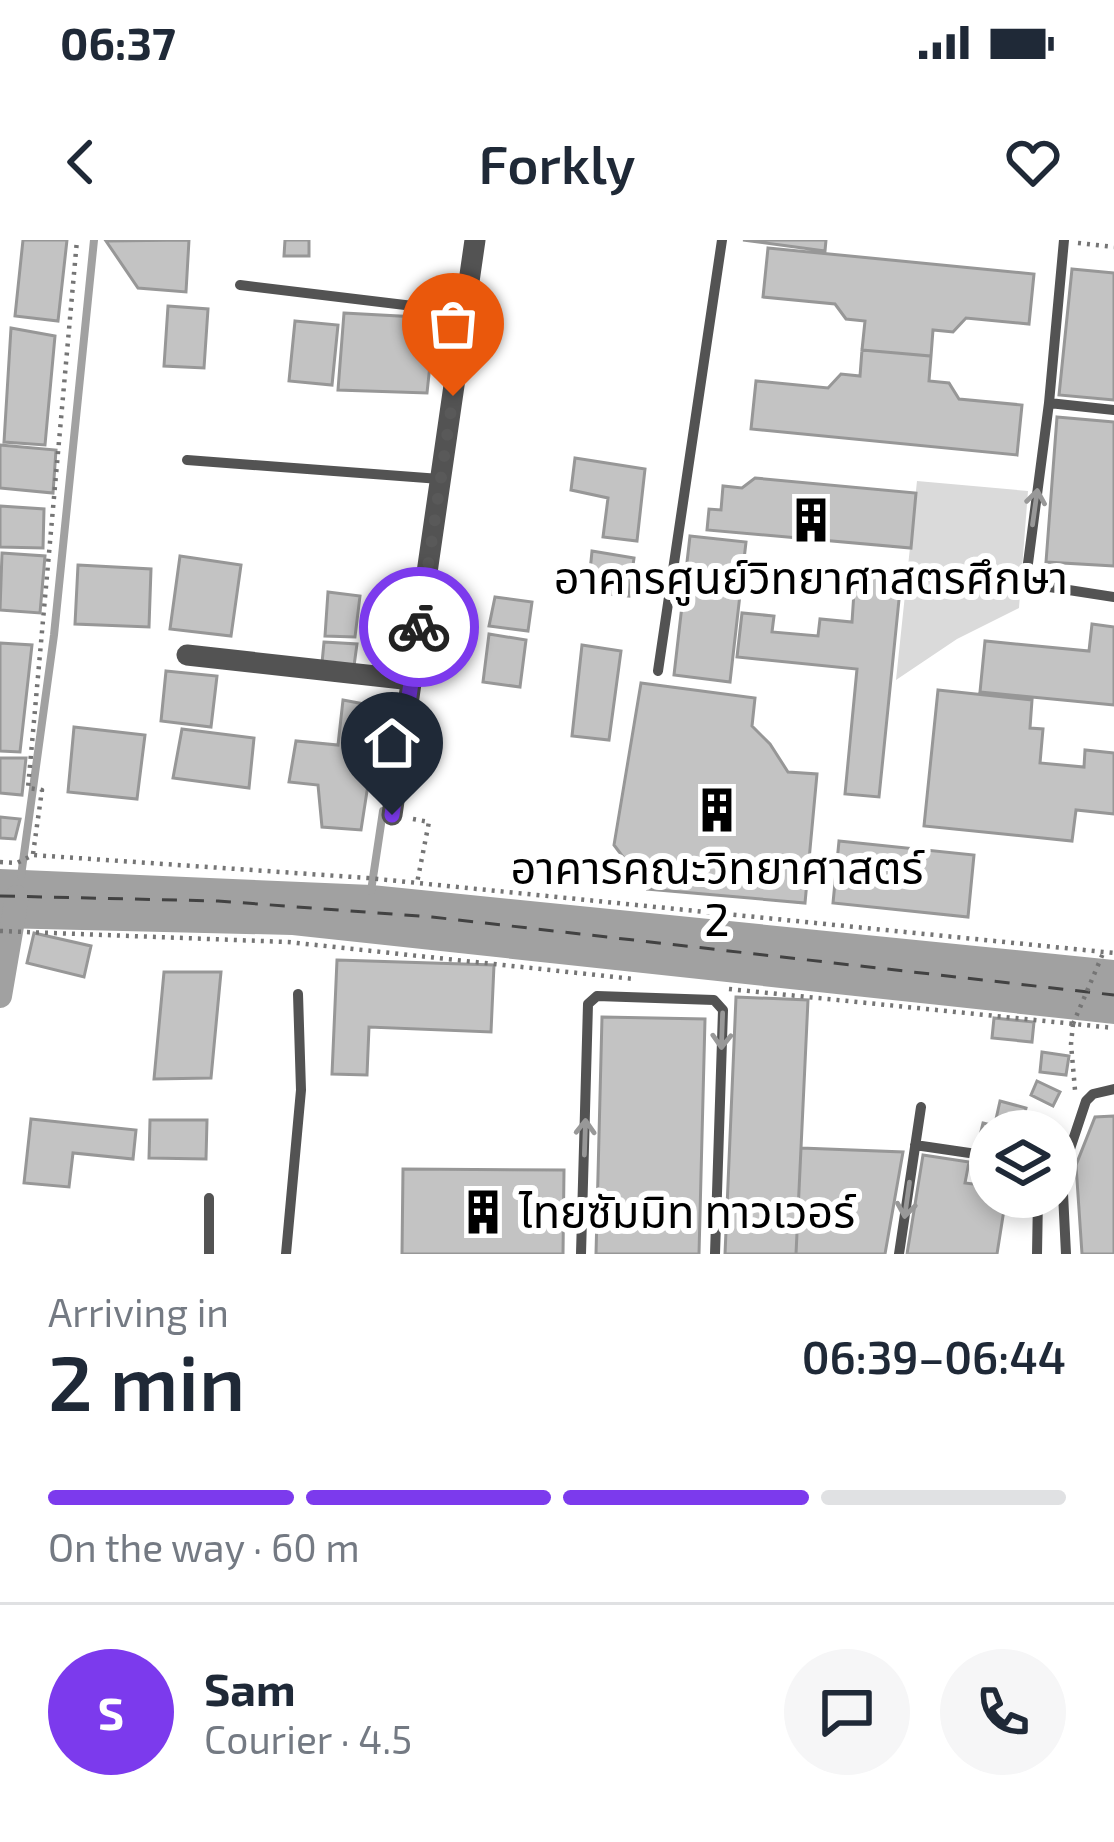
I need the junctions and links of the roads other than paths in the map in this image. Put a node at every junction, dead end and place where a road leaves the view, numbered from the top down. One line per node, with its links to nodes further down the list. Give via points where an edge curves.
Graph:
1 (475, 240): 5 (street)
2 (722, 240): 12 (lane)
3 (1064, 241): 6 (lane)
4 (240, 285): 5 (lane)
5 (456, 311): 9 (street)
6 (1049, 403): 7 (lane); 10 (lane, one-way to 6, via 1043,586 1027,571)
7 (1114, 410)
8 (188, 460): 9 (lane)
9 (433, 478): 13 (street)
10 (1114, 597)
11 (188, 655): 13 (street)
12 (658, 671)
13 (403, 678): 14 (street)
14 (392, 815)
15 (298, 994): 23 (lane, via 301,1090)
16 (1114, 1089): 28 (lane, via 1086,1101 1062,1173)
17 (921, 1107): 18 (lane)
18 (915, 1145): 19 (lane); 26 (lane, one-way to 26)
19 (969, 1153)
20 (209, 1198): 22 (lane)
21 (1038, 1218): 27 (lane)
22 (208, 1254)
23 (286, 1254)
24 (581, 1254): 25 (lane, one-way to 25, via 588,1004 597,996 714,1000 723,1010)
25 (715, 1254)
26 (899, 1254)
27 (1037, 1254)
28 (1066, 1254)

